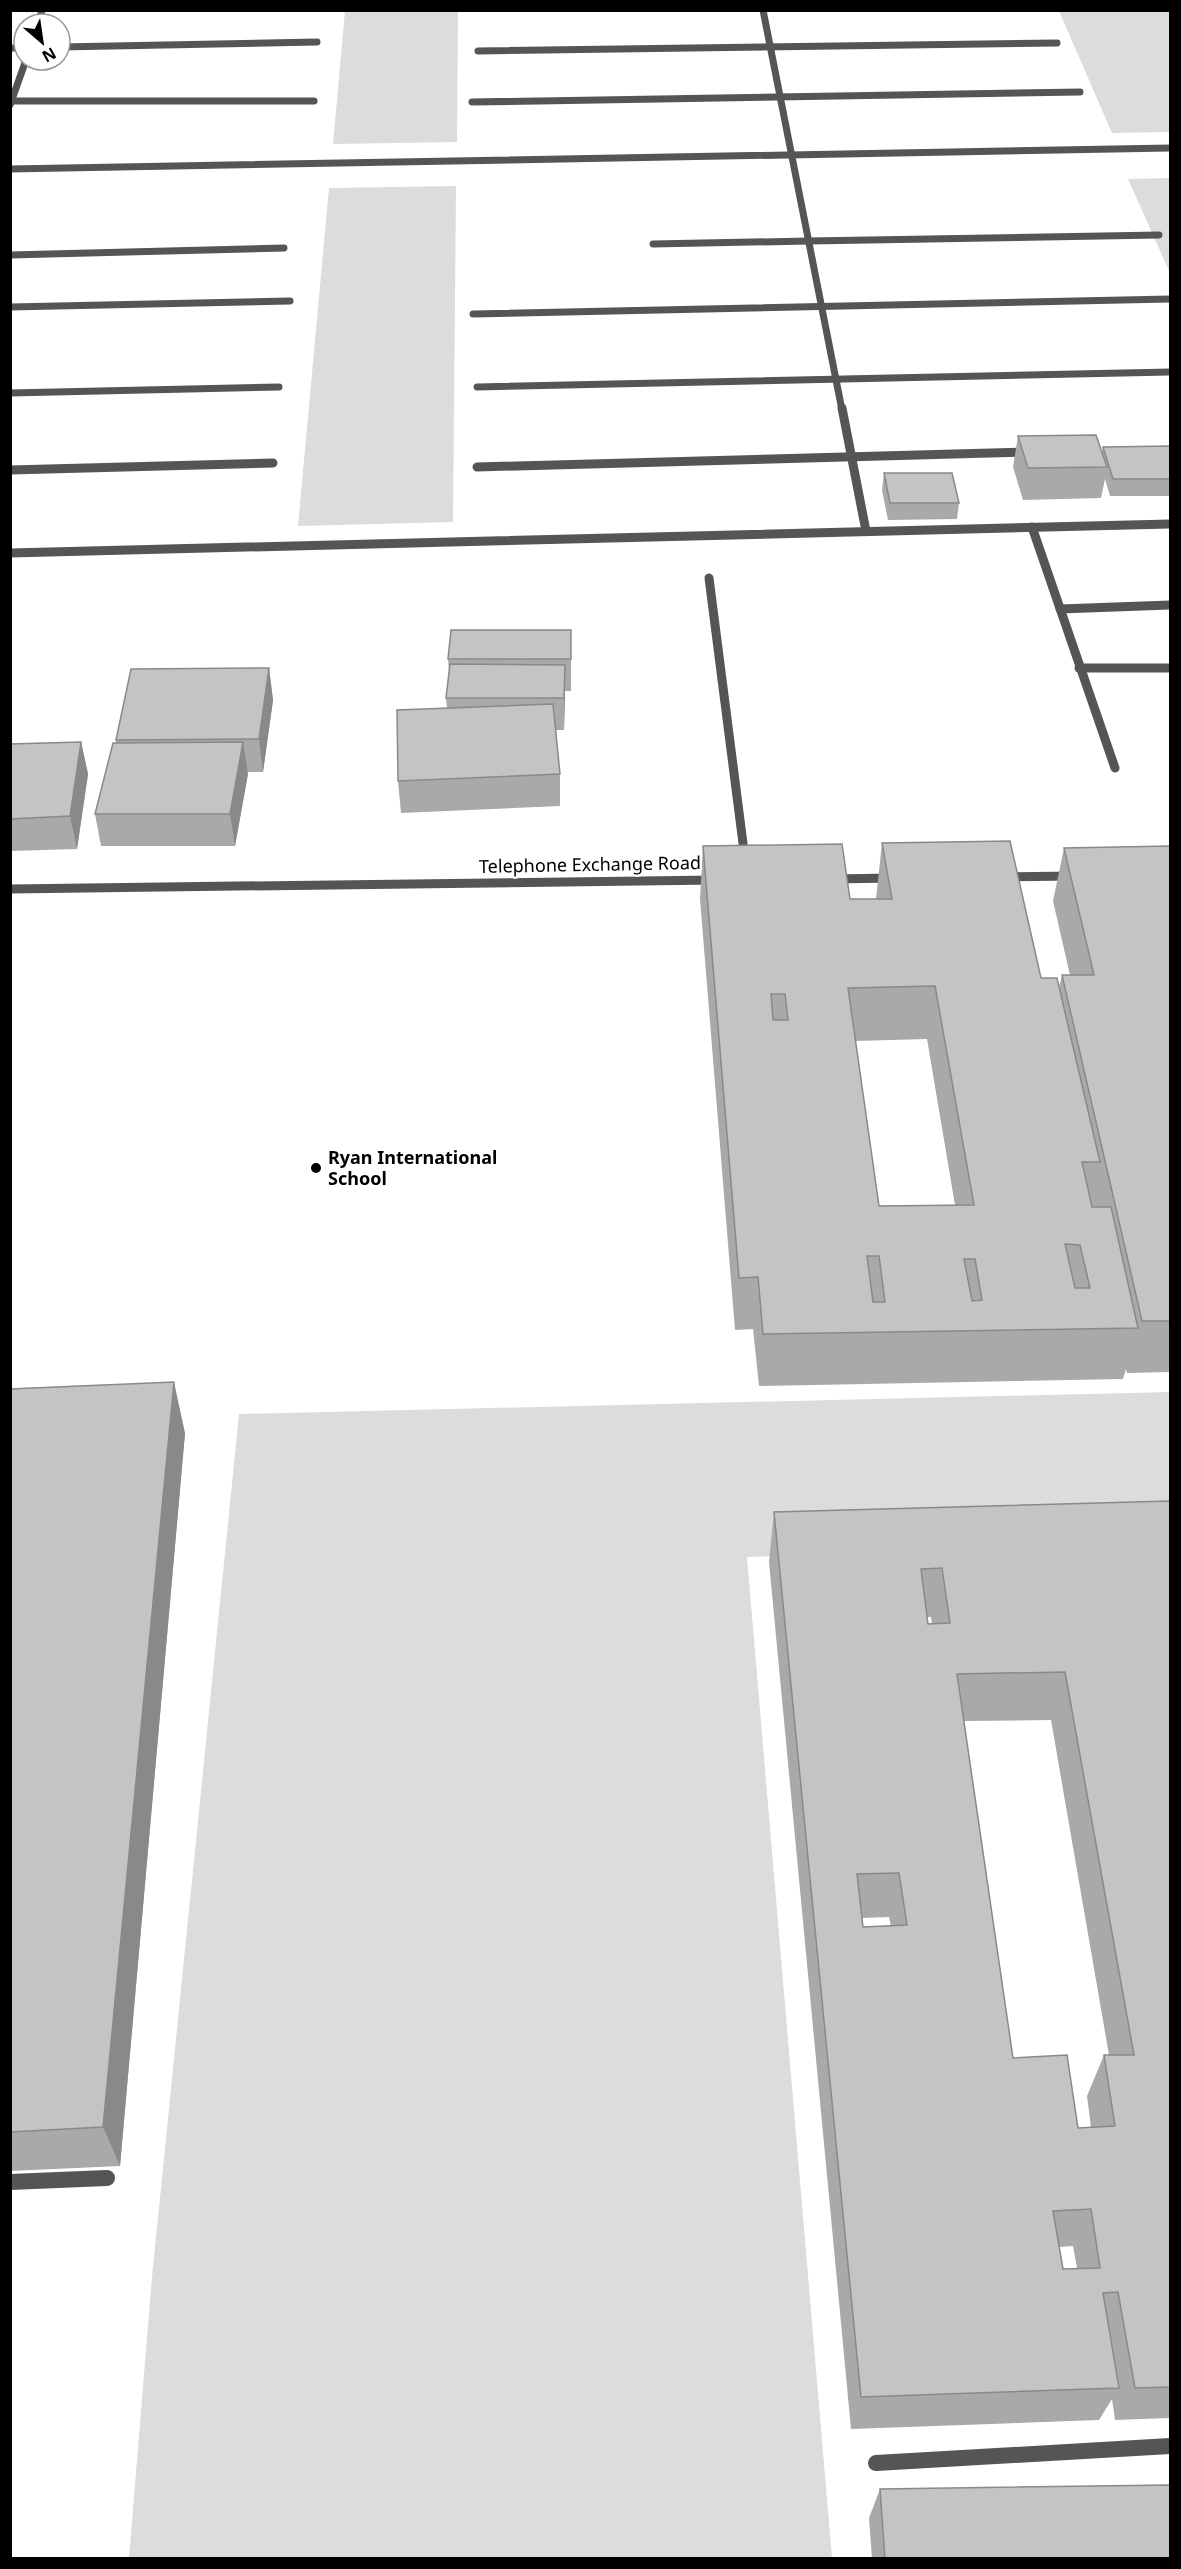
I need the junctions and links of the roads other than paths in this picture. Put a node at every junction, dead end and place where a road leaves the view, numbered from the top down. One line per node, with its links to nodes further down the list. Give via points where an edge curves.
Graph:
1 (763, 10): 5 (street)
2 (318, 42): 4 (street)
3 (1057, 43): 5 (street)
4 (72, 47)
5 (770, 47): 6 (street); 9 (street)
6 (478, 51)
7 (22, 72): 11 (street)
8 (1080, 92): 9 (street)
9 (780, 97): 12 (street); 14 (street)
10 (314, 101): 11 (street)
11 (11, 102)
12 (472, 102)
13 (1170, 148): 14 (street)
14 (791, 155): 15 (street); 17 (street)
15 (10, 169)
16 (1159, 234): 17 (street)
17 (808, 241): 18 (street); 24 (street)
18 (653, 244)
19 (284, 248): 20 (street)
20 (10, 255)
21 (1170, 299): 24 (street)
22 (290, 301): 23 (street)
23 (10, 307)
24 (822, 307): 25 (street); 27 (street)
25 (473, 315)
26 (1170, 372): 27 (street)
27 (836, 379): 29 (street); 32 (street)
28 (279, 387): 30 (street)
29 (477, 387)
30 (10, 393)
31 (1041, 452): 32 (street)
32 (851, 457): 34 (street); 38 (street)
33 (273, 463): 35 (street)
34 (477, 467)
35 (10, 470)
36 (1170, 524): 37 (street)
37 (1032, 527): 38 (street); 42 (street)
38 (867, 531): 39 (street)
39 (10, 553)
40 (709, 578): 46 (street)
41 (1170, 605): 42 (street)
42 (1060, 609): 43 (street)
43 (1079, 668): 44 (street); 45 (street)
44 (1170, 668)
45 (1114, 768)
46 (746, 869)
47 (1088, 876): 48 (street)
48 (994, 877)
49 (900, 878): 50 (street)
50 (818, 879)
51 (723, 880): 52 (street, Telephone Exchange Road)
52 (10, 889)
53 (107, 2178): 54 (street)
54 (10, 2182)
55 (1170, 2446): 56 (street)
56 (876, 2463)

